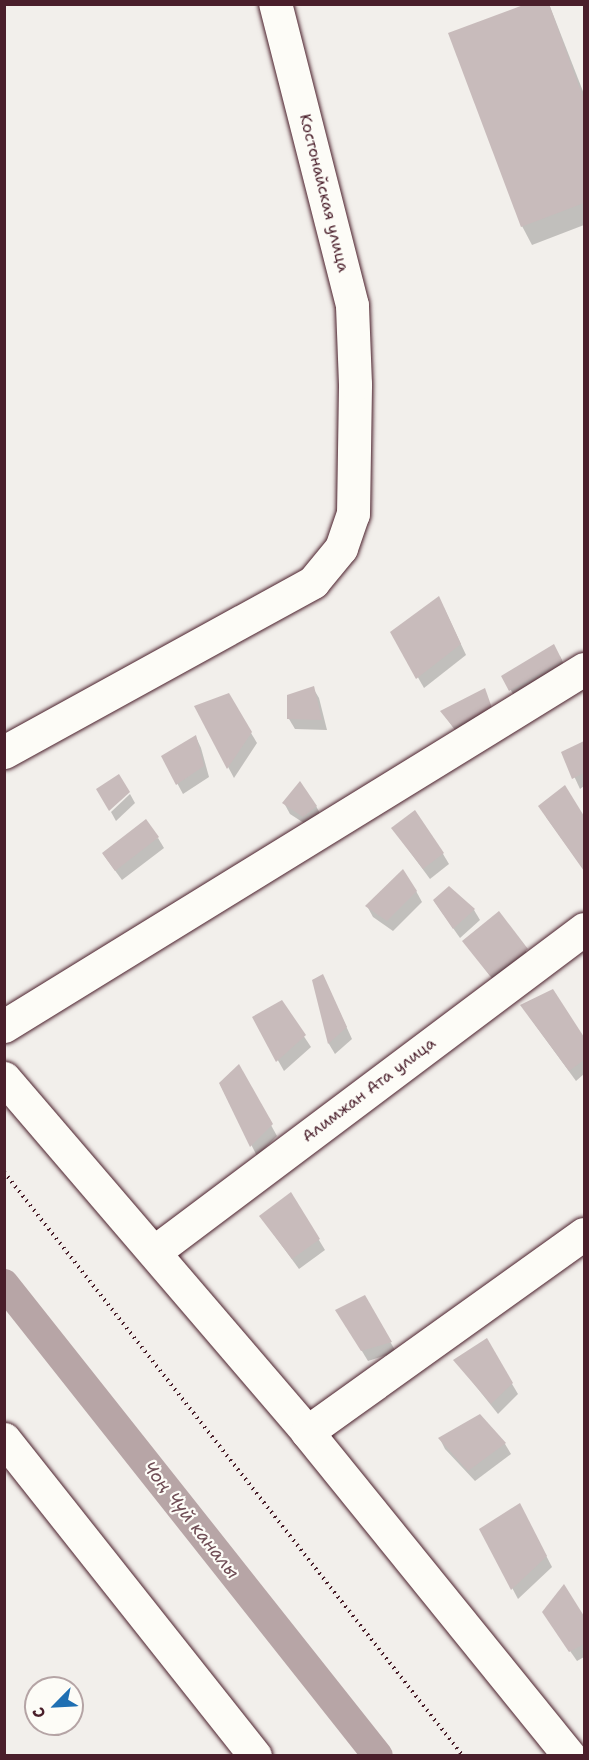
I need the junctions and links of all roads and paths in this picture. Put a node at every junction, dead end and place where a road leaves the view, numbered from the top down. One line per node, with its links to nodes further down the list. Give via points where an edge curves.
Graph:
1 (275, 4): 3 (street, Костонайская улица, via 352,304 353,514 341,548 313,582)
2 (585, 669): 5 (street)
3 (4, 752)
4 (585, 929): 9 (street, Алимжан Ата улица)
5 (4, 1026)
6 (4, 1078): 9 (street)
7 (4, 1172): 13 (path)
8 (585, 1234): 10 (street)
9 (154, 1252): 10 (street)
10 (307, 1432): 14 (street)
11 (4, 1439): 12 (street)
12 (255, 1755)
13 (463, 1755)
14 (569, 1755)

